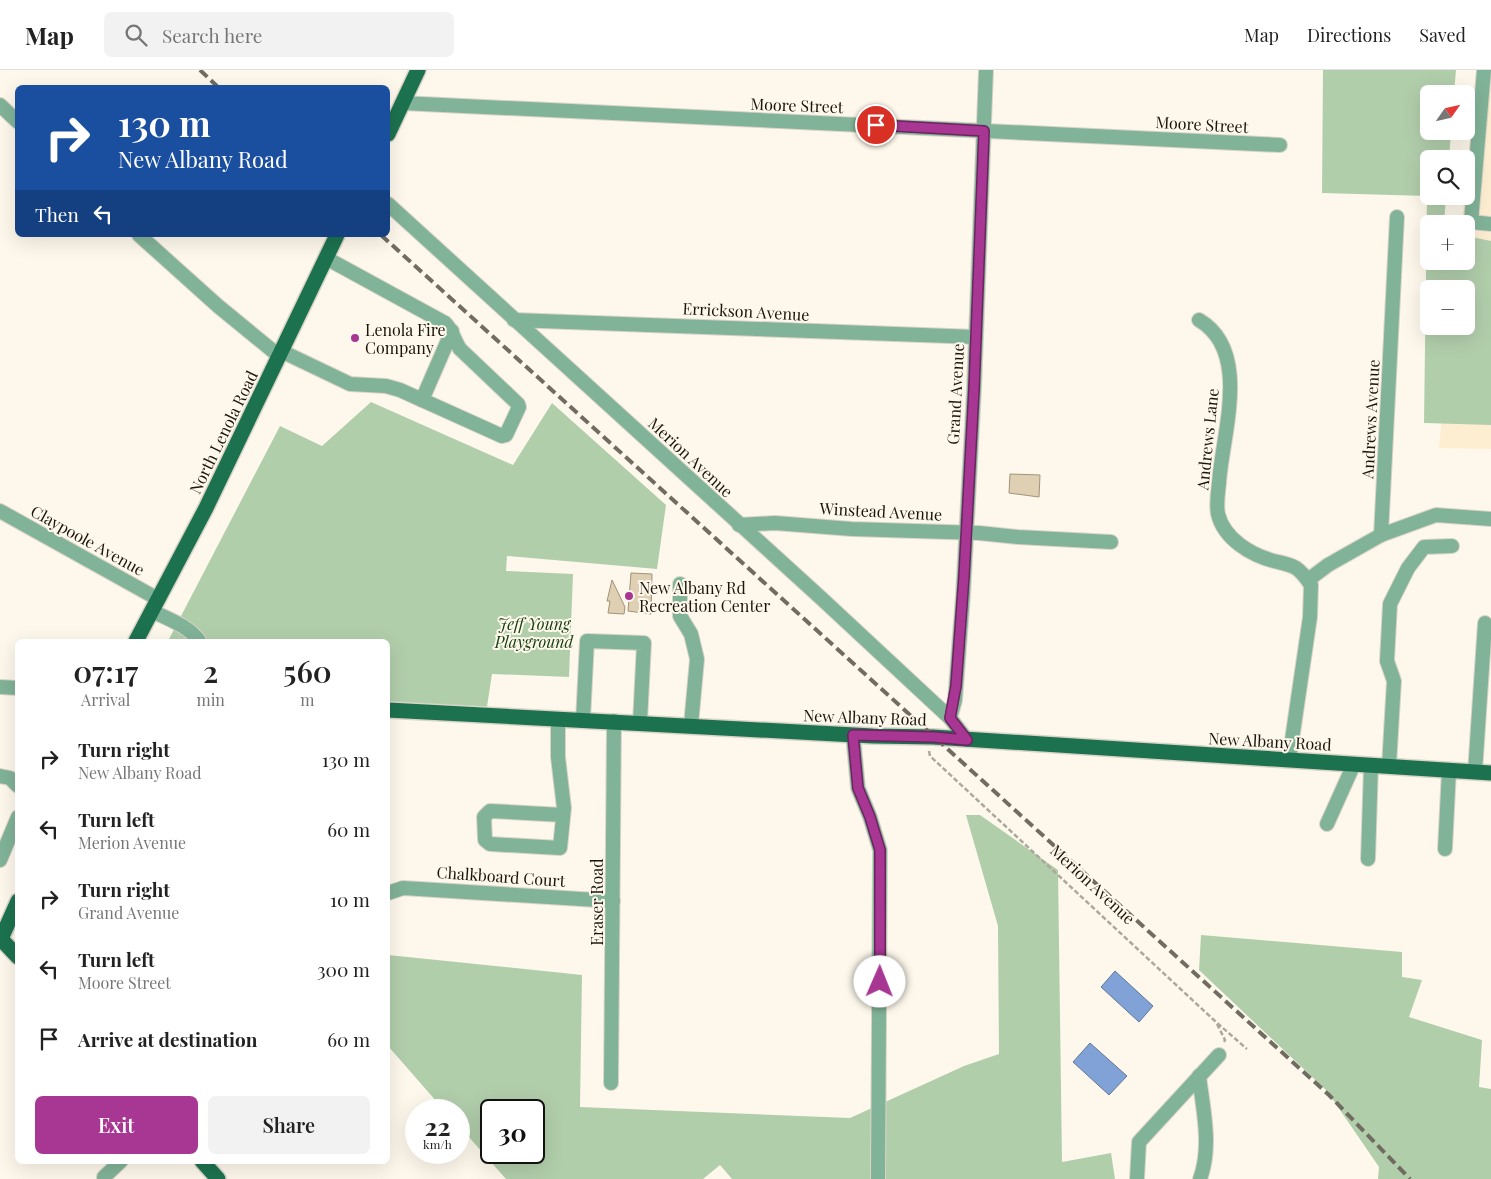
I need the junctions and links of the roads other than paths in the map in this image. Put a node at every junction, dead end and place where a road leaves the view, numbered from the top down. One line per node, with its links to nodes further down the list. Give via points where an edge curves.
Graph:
1 (418, 70): 4 (main road)
2 (986, 70): 8 (street, Grand Avenue)
3 (1484, 70): 12 (street, via 1471,222)
4 (402, 103): 7 (main road); 8 (street, Moore Street)
5 (0, 106): 6 (street)
6 (15, 119)
7 (390, 130)
8 (984, 131): 9 (street, Moore Street); 19 (street, Grand Avenue)
9 (1280, 145)
10 (390, 206): 16 (street, Merion Avenue)
11 (1397, 218): 26 (street, Andrews Avenue)
12 (1491, 224)
13 (141, 237): 20 (street, via 218,306)
14 (336, 237): 15 (main road, North Lenola Road)
15 (326, 258): 18 (street, via 445,323); 20 (main road, North Lenola Road)
16 (514, 320): 19 (street, Errickson Avenue); 24 (street, Merion Avenue)
17 (1199, 320): 29 (street, Andrews Lane, via 1213,331 1224,349 1229,368 1231,404 1222,451 1218,514 1232,537 1251,552 1296,569)
18 (452, 331): 21 (street); 21 (street, via 460,349 519,407 506,435 502,436)
19 (976, 338): 25 (street, Grand Avenue)
20 (280, 354): 21 (street, via 350,384 386,386); 31 (main road, North Lenola Road)
21 (422, 400)
22 (0, 511): 31 (street, Claypoole Avenue)
23 (1491, 519): 26 (street, via 1436,515)
24 (739, 524): 25 (street, Winstead Avenue); 38 (street, Merion Avenue)
25 (966, 533): 27 (street, Winstead Avenue); 38 (street, Grand Avenue, via 956,686)
26 (1382, 535): 29 (street)
27 (1111, 542)
28 (1452, 546): 49 (street, via 1424,547 1391,600 1387,661 1394,681)
29 (1308, 580): 46 (street, via 1311,585 1310,617)
30 (680, 584): 43 (street, via 680,616 691,634 697,659)
31 (155, 605): 33 (main road, North Lenola Road); 34 (street, Claypoole Avenue)
32 (1485, 623): 51 (street)
33 (137, 639)
34 (198, 639)
35 (0, 687): 36 (street)
36 (15, 688)
37 (390, 710): 39 (main road, New Albany Road)
38 (950, 718): 45 (street, Merion Avenue)
39 (558, 720): 40 (main road, New Albany Road); 55 (street)
40 (583, 720): 41 (main road, New Albany Road); 42 (street, via 587,641 644,643)
41 (614, 721): 42 (main road, New Albany Road); 62 (street, Eraser Road)
42 (640, 722): 43 (main road, New Albany Road)
43 (692, 726): 44 (main road, New Albany Road)
44 (853, 735): 45 (main road, New Albany Road); 73 (street, via 858,788 880,850)
45 (967, 740): 46 (main road, New Albany Road)
46 (1289, 760): 47 (main road, New Albany Road)
47 (1354, 764): 48 (main road, New Albany Road); 57 (street)
48 (1371, 765): 49 (main road, New Albany Road); 60 (street)
49 (1389, 766): 50 (main road, New Albany Road)
50 (1449, 770): 51 (main road, New Albany Road); 58 (street)
51 (1475, 772): 52 (main road, New Albany Road)
52 (1491, 773)
53 (0, 776): 54 (street)
54 (15, 783)
55 (563, 815): 55 (street, via 560,848 490,844 485,840 484,817 490,811)
56 (15, 824): 59 (street)
57 (1328, 824)
58 (1445, 849)
59 (0, 860)
60 (1368, 860)
61 (390, 891): 62 (street, Chalkboard Court, via 403,888)
62 (613, 901): 68 (street, Eraser Road)
63 (15, 907): 64 (main road)
64 (0, 939): 65 (main road)
65 (15, 954)
66 (1219, 1055): 67 (street)
67 (1199, 1076): 74 (street, via 1139,1142); 75 (street, via 1206,1127)
68 (611, 1082)
69 (118, 1164): 71 (street)
70 (205, 1164): 72 (main road)
71 (104, 1177)
72 (218, 1179)
73 (878, 1179)
74 (1137, 1179)
75 (1200, 1179)

